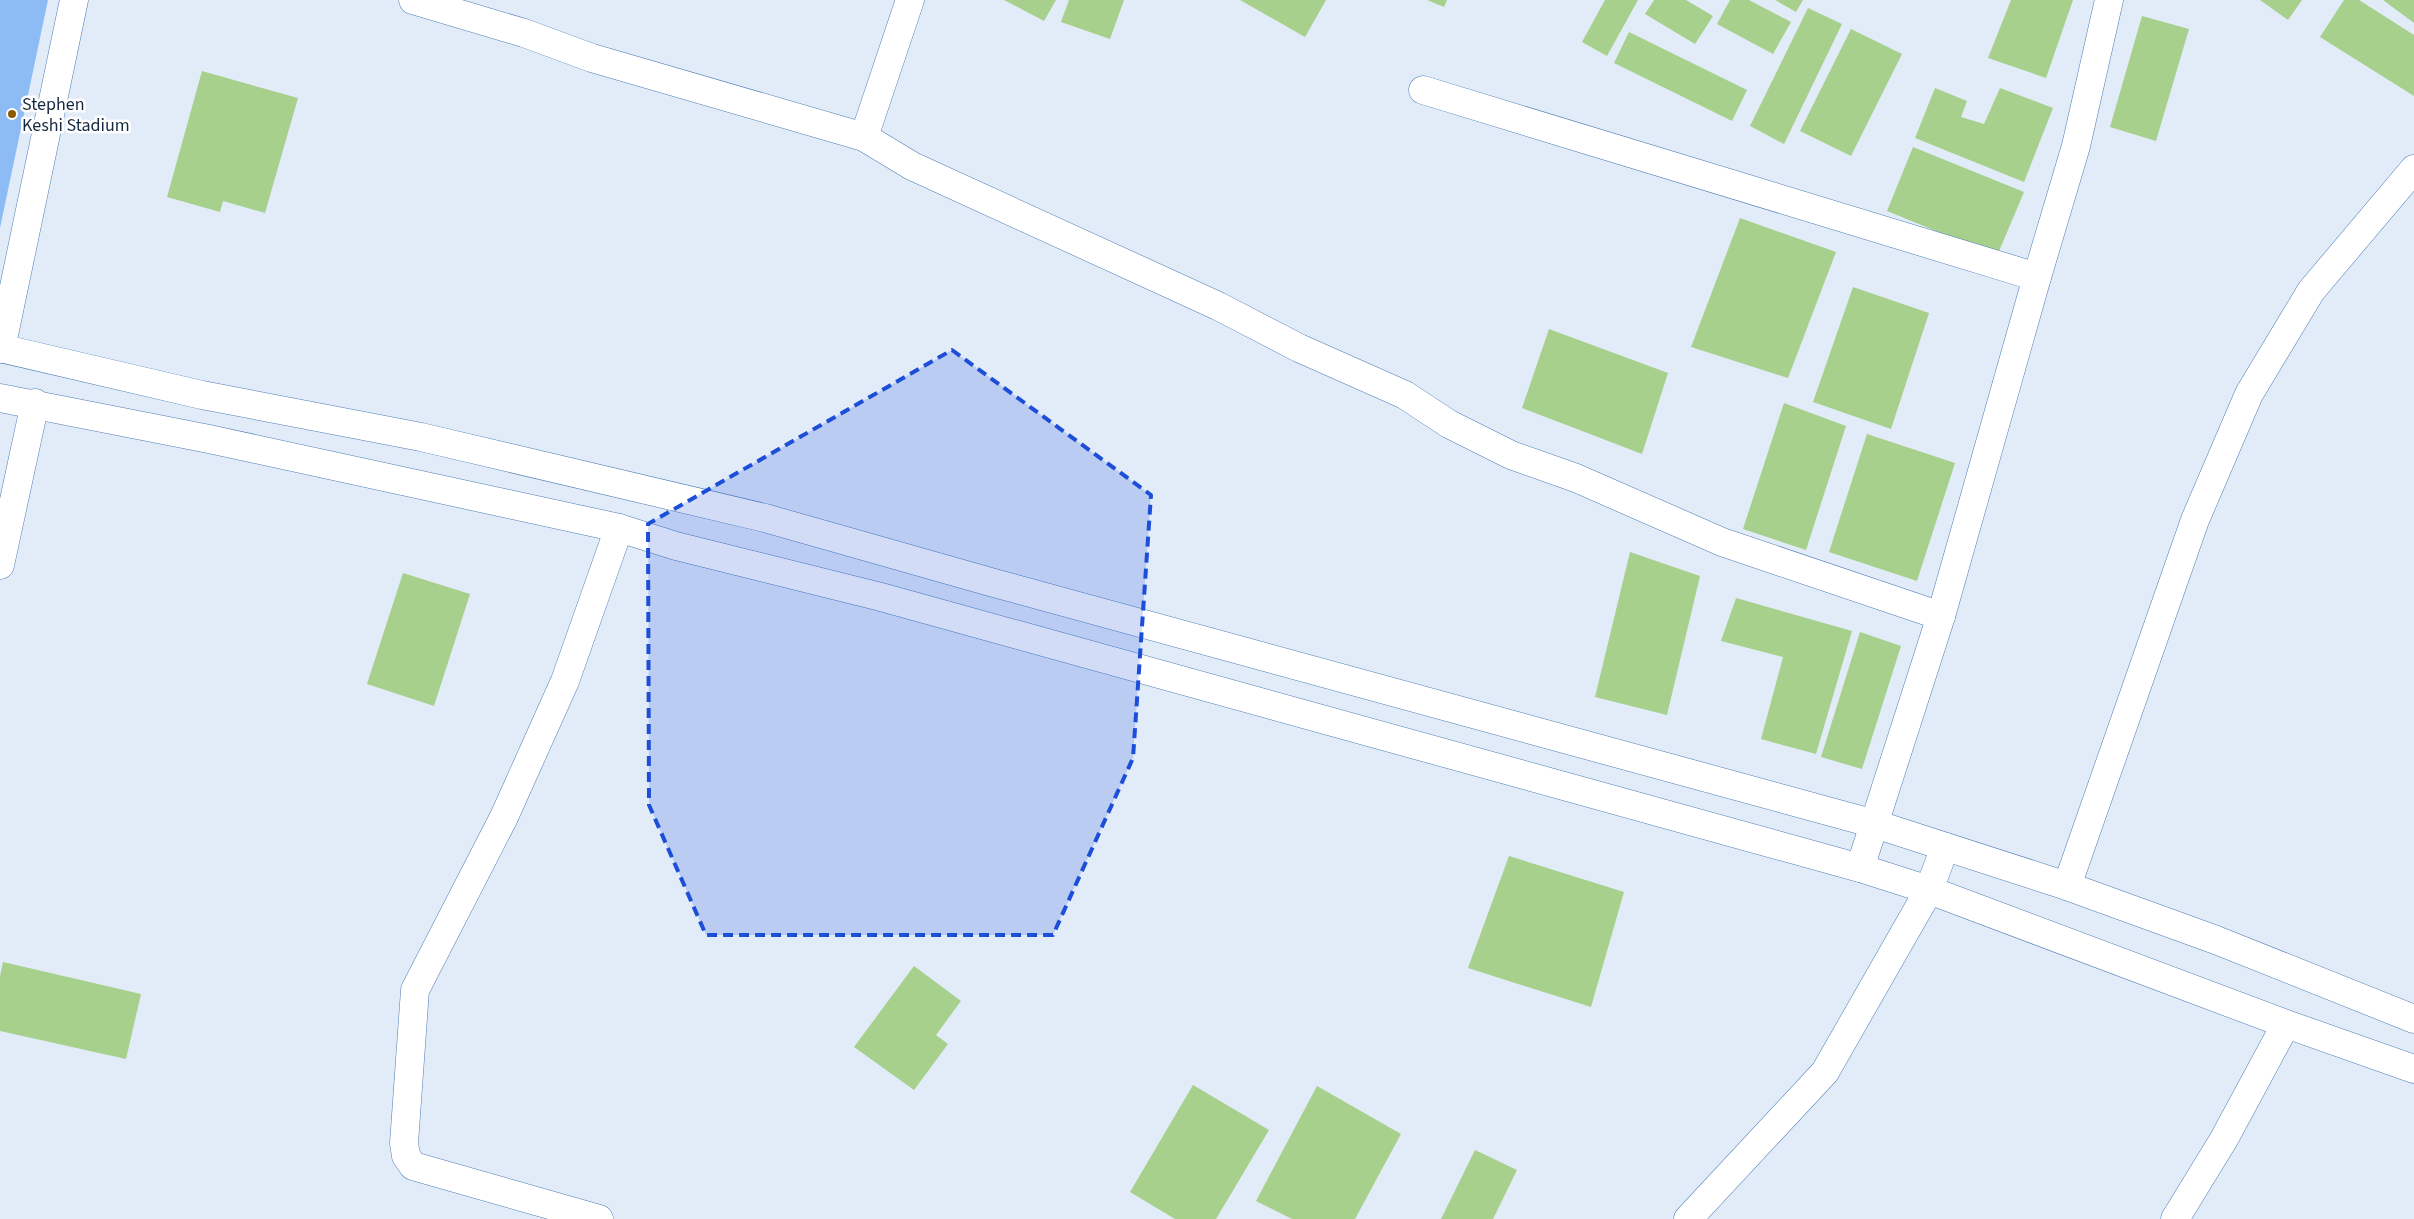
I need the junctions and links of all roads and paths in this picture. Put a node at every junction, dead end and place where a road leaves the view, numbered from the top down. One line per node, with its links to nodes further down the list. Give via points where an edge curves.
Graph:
1 (74, 0): 9 (street)
2 (413, 0): 6 (street, via 524,33 592,58)
3 (910, 0): 6 (street)
4 (2108, 0): 8 (street, via 2076,146)
5 (1423, 90): 8 (street)
6 (864, 137): 14 (street, via 912,166 1405,395 1449,424 1511,455 1576,478 1722,542)
7 (2414, 169): 18 (street, via 2311,290 2249,394 2195,520)
8 (2037, 277): 14 (street)
9 (0, 349): 15 (street, via 202,395 421,437 765,518)
10 (0, 398): 11 (street)
11 (35, 403): 12 (street); 13 (street)
12 (619, 528): 17 (street, via 676,546 890,599); 23 (street, via 564,681 504,817 415,990 404,1143 406,1156 413,1166)
13 (0, 565)
14 (1941, 616): 15 (street)
15 (1875, 824): 16 (street); 17 (street)
16 (1945, 847): 18 (street); 19 (street)
17 (1860, 868): 19 (street)
18 (2067, 886): 20 (street, via 2216,940)
19 (1929, 890): 21 (street); 24 (street, via 1826,1072)
20 (2414, 1019)
21 (2286, 1024): 22 (street); 25 (street, via 2224,1138)
22 (2414, 1069)
23 (600, 1219)
24 (1688, 1219)
25 (2175, 1219)

